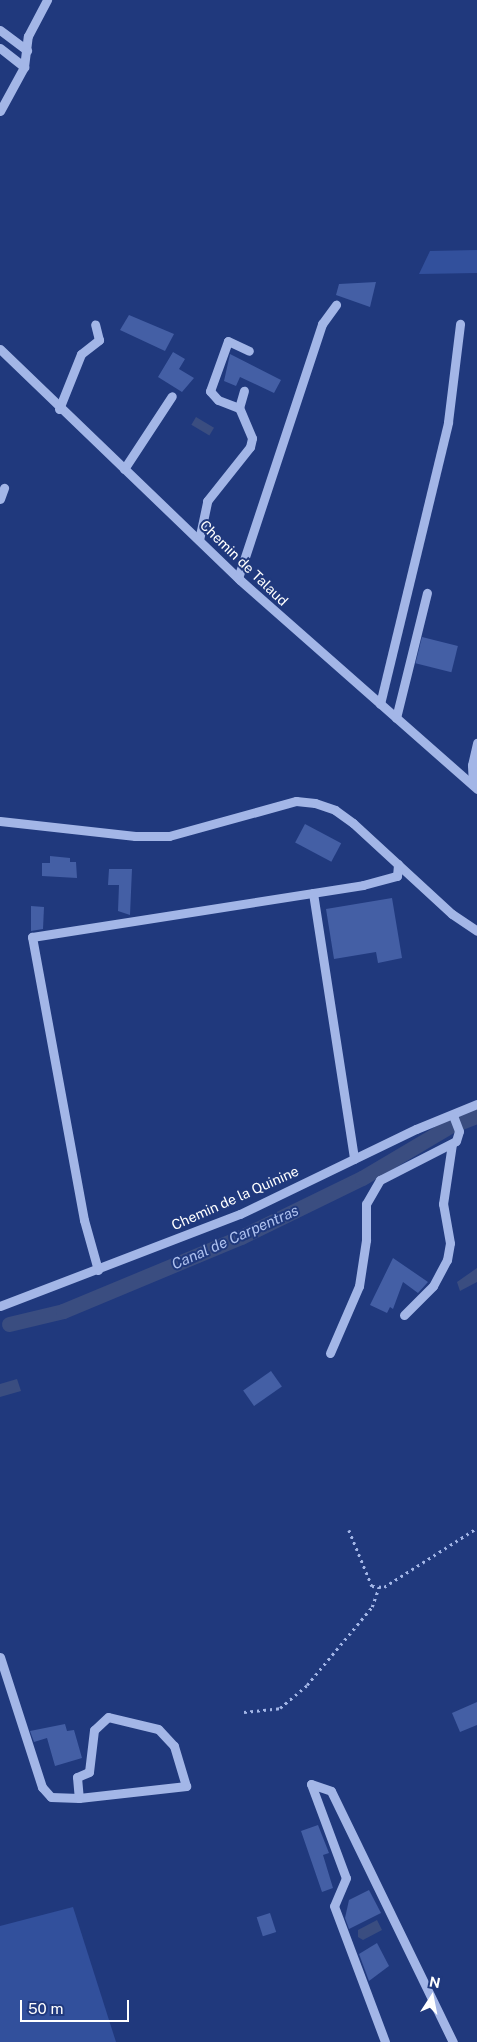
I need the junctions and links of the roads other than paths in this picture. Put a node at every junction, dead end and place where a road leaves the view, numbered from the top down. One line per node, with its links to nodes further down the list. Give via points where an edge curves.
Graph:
1 (47, 0): 4 (street, via 28,36)
2 (0, 30): 4 (street)
3 (0, 48): 5 (street)
4 (27, 50): 5 (street)
5 (24, 67): 6 (street)
6 (0, 111)
7 (336, 306): 20 (street, via 322,324)
8 (95, 324): 15 (street, via 99,340 81,354)
9 (460, 324): 22 (street, via 448,422)
10 (0, 349): 15 (street, Chemin de Talaud)
11 (249, 351): 14 (street, via 228,341 210,391 218,400)
12 (244, 391): 14 (street)
13 (172, 396): 16 (street)
14 (239, 408): 19 (street, via 250,426 250,447 207,501)
15 (59, 409): 16 (street, Chemin de Talaud)
16 (124, 469): 19 (street, Chemin de Talaud)
17 (4, 488): 18 (street)
18 (0, 499)
19 (199, 540): 20 (street, Chemin de Talaud)
20 (238, 578): 22 (street, Chemin de Talaud)
21 (426, 593): 23 (street)
22 (380, 704): 23 (street, Chemin de Talaud)
23 (396, 718): 25 (street, Chemin de Talaud)
24 (477, 743): 25 (street, via 472,765)
25 (475, 787)
26 (0, 821): 27 (street, via 135,836 169,836 296,801 315,803 335,810 354,823)
27 (398, 864): 28 (street, via 397,876); 29 (street, via 452,914)
28 (313, 893): 33 (street); 34 (street, via 32,937 84,1220)
29 (477, 931)
30 (477, 1104): 31 (street, Chemin de la Quinine)
31 (453, 1115): 32 (street, via 458,1136); 33 (street, Chemin de la Quinine)
32 (452, 1144): 36 (street, via 443,1204 450,1243 447,1260 433,1286); 37 (street, via 380,1180 366,1204 366,1240 359,1286)
33 (354, 1159): 34 (street, Chemin de la Quinine, via 240,1214)
34 (98, 1270): 35 (street, Chemin de la Quinine)
35 (0, 1306)
36 (404, 1315)
37 (330, 1353)
38 (0, 1657): 39 (street, via 42,1787 50,1797)
39 (79, 1798): 39 (street, via 186,1786 174,1746 158,1729 108,1717 94,1730 89,1772 77,1777)
40 (385, 2042): 41 (street, via 334,1906 346,1878 311,1784 331,1791)
41 (453, 2042)

